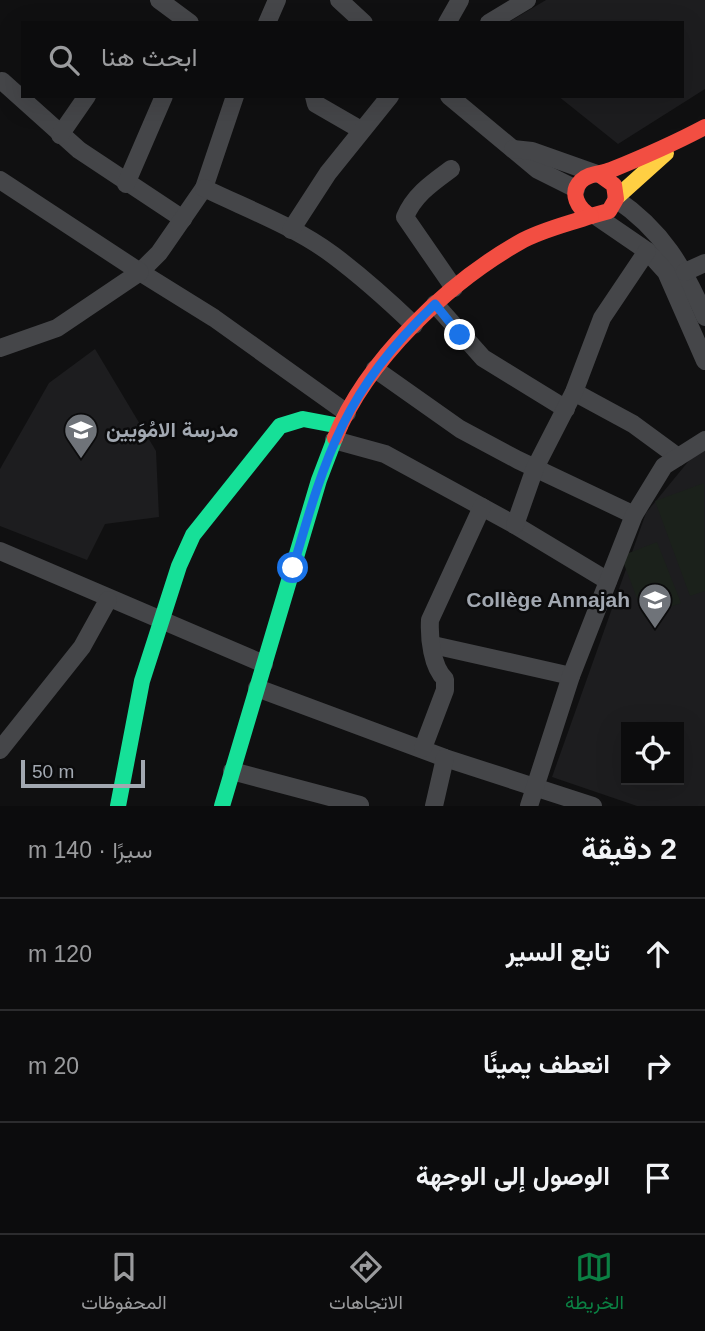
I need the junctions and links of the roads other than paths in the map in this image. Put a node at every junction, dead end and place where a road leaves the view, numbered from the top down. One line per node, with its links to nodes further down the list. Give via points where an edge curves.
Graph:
1 (159, 0): 7 (street)
2 (277, 0): 8 (street)
3 (339, 0): 6 (street)
4 (460, 0): 9 (street)
5 (527, 0): 10 (street)
6 (357, 20)
7 (187, 21)
8 (268, 21)
9 (448, 21)
10 (492, 21)
11 (2, 81): 20 (street)
12 (86, 98): 20 (street)
13 (163, 98): 26 (street)
14 (234, 98): 27 (street)
15 (314, 98): 19 (street, via 316,104)
16 (388, 98): 19 (street)
17 (451, 98): 22 (street)
18 (705, 127): 21 (street)
19 (360, 130): 32 (street)
20 (60, 135): 26 (street)
21 (676, 142): 24 (street); 29 (street)
22 (513, 149): 24 (street); 28 (street, via 544,175)
23 (450, 169): 38 (street, via 423,191 405,217)
24 (598, 174): 28 (street, via 584,178); 29 (street, via 614,185)
25 (0, 180): 36 (street)
26 (127, 184): 31 (street)
27 (204, 188): 31 (street); 32 (street)
28 (575, 191): 30 (street, via 581,210); 33 (street)
29 (617, 198): 30 (street, via 609,211); 37 (street, via 654,228)
30 (593, 216): 33 (street); 34 (street)
31 (183, 219): 36 (street)
32 (291, 230): 41 (street, via 334,256)
33 (523, 240): 38 (street)
34 (647, 251): 43 (street, via 666,272); 45 (street, via 602,318)
35 (705, 262): 37 (street)
36 (139, 272): 42 (street, via 57,328); 47 (street, via 214,318)
37 (685, 272): 40 (street)
38 (454, 288): 39 (street)
39 (435, 304): 41 (street); 46 (street, via 484,358)
40 (705, 317)
41 (414, 325): 44 (street)
42 (0, 348)
43 (705, 361)
44 (375, 369): 47 (street); 50 (street, via 460,429)
45 (574, 392): 46 (street); 49 (street, via 633,424)
46 (566, 409): 50 (street)
47 (340, 426): 51 (street); 57 (street, via 289,421 269,437 193,536); 59 (street, via 318,480)
48 (705, 440): 49 (street)
49 (678, 457): 52 (street, via 664,467)
50 (535, 468): 52 (street); 53 (street)
51 (482, 507): 53 (street); 58 (street, via 430,620)
52 (634, 515): 55 (street)
53 (515, 525): 55 (street)
54 (0, 551): 56 (street)
55 (608, 581): 60 (street)
56 (108, 600): 57 (street); 63 (street, via 82,647)
57 (163, 622): 59 (street); 67 (street, via 142,681)
58 (433, 645): 60 (street); 62 (street, via 436,671 445,679 444,690)
59 (264, 664): 61 (street)
60 (571, 676): 66 (street)
61 (257, 688): 62 (street); 65 (street)
62 (423, 748): 64 (street)
63 (0, 751)
64 (445, 758): 66 (street); 70 (street)
65 (232, 771): 68 (street); 69 (street)
66 (536, 785): 71 (street); 72 (street)
67 (118, 806)
68 (222, 806)
69 (360, 806)
70 (434, 806)
71 (529, 806)
72 (593, 806)

